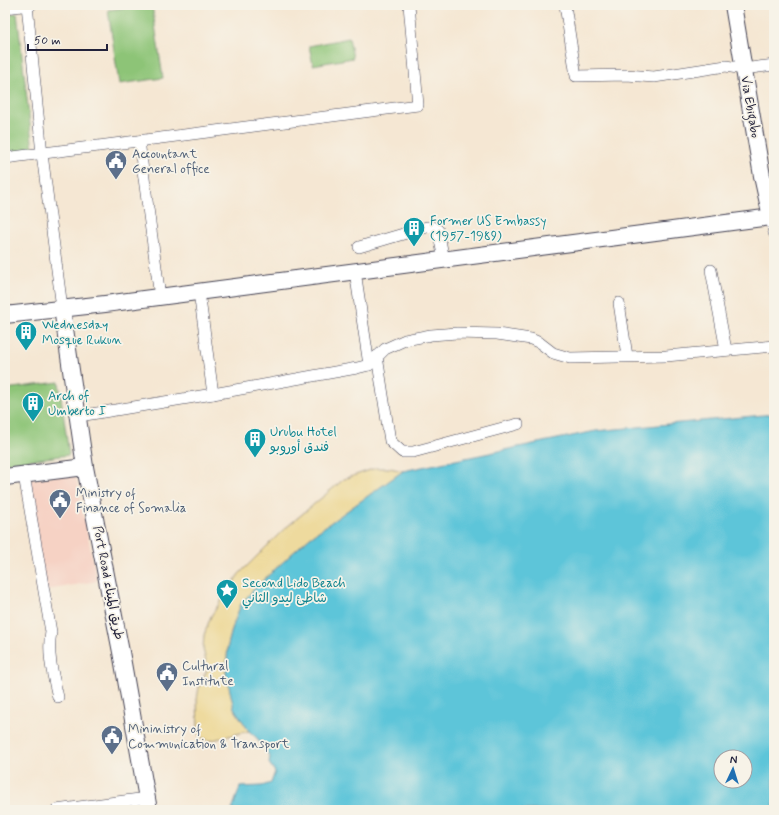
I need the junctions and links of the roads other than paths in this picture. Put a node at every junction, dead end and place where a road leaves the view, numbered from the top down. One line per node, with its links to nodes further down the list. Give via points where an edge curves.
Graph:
1 (27, 5): 2 (street); 6 (street); 10 (street)
2 (31, 5)
3 (408, 5): 9 (street, via 418,105)
4 (565, 5): 8 (street, via 576,76 654,77 726,66)
5 (732, 5): 8 (main road, Via Ebigabo)
6 (5, 8)
7 (774, 65): 8 (street)
8 (743, 69): 12 (main road, Via Ebigabo, via 762,176)
9 (139, 141): 10 (street); 19 (street)
10 (42, 154): 11 (street); 21 (street)
11 (5, 158)
12 (773, 217): 13 (street, Via Ebigabo); 15 (main road)
13 (774, 233)
14 (360, 246): 15 (street, via 433,227 438,230)
15 (444, 260): 17 (main road)
16 (711, 270): 24 (street)
17 (355, 271): 18 (main road); 27 (street)
18 (199, 292): 19 (main road); 28 (street)
19 (160, 297): 21 (main road)
20 (619, 303): 26 (street)
21 (62, 308): 22 (main road); 29 (main road, Port Road طريق الميناء)
22 (5, 315)
23 (774, 346): 24 (street)
24 (726, 350): 26 (street, via 666,356)
25 (377, 356): 26 (street, via 385,349 405,340 431,335 477,332 531,339 553,353 570,358); 27 (street); 30 (street, via 390,441 402,452 413,452)
26 (627, 356)
27 (369, 365): 28 (street)
28 (213, 394): 29 (street)
29 (79, 416): 31 (main road, Port Road طريق الميناء)
30 (518, 424)
31 (85, 467): 32 (main road); 35 (main road, Port Road طريق الميناء)
32 (24, 474): 33 (main road); 34 (street, via 51,632 52,672)
33 (5, 477)
34 (58, 697)
35 (148, 804): 36 (street)
36 (56, 810)

